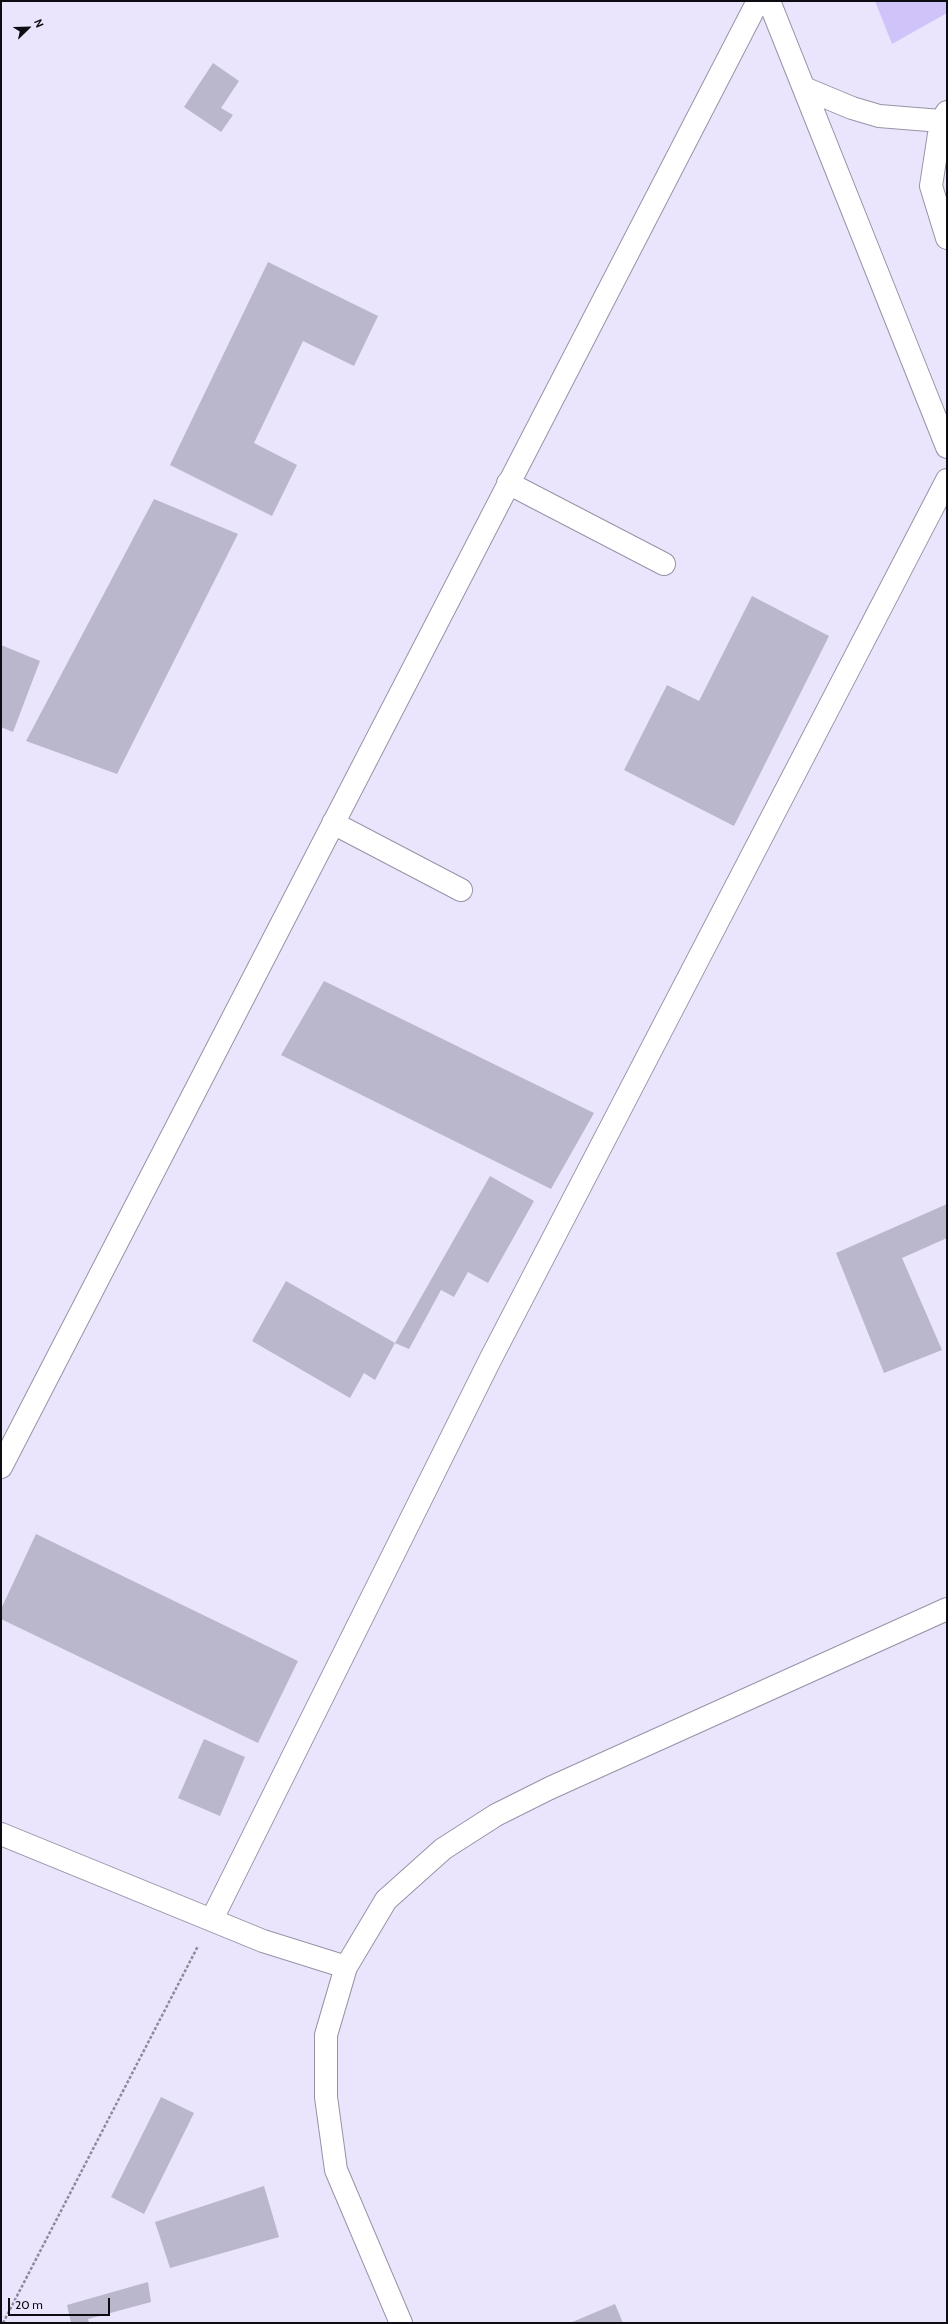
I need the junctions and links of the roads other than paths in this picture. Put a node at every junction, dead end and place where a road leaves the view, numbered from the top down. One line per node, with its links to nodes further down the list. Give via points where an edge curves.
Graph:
1 (758, 1): 8 (street)
2 (769, 1): 3 (street)
3 (804, 88): 4 (street, via 879,116); 6 (street)
4 (944, 117): 5 (street, via 931,186)
5 (947, 238)
6 (947, 447)
7 (947, 480): 15 (street, via 490,1360)
8 (508, 483): 9 (street); 10 (street)
9 (664, 564)
10 (333, 823): 11 (street); 12 (street)
11 (460, 890)
12 (1, 1467)
13 (947, 1609): 16 (street, via 496,1815 443,1849 386,1900)
14 (1, 1834): 15 (street)
15 (212, 1919): 16 (street, via 263,1941)
16 (346, 1967): 17 (street, via 326,2035 326,2097 336,2170)
17 (401, 2323)

